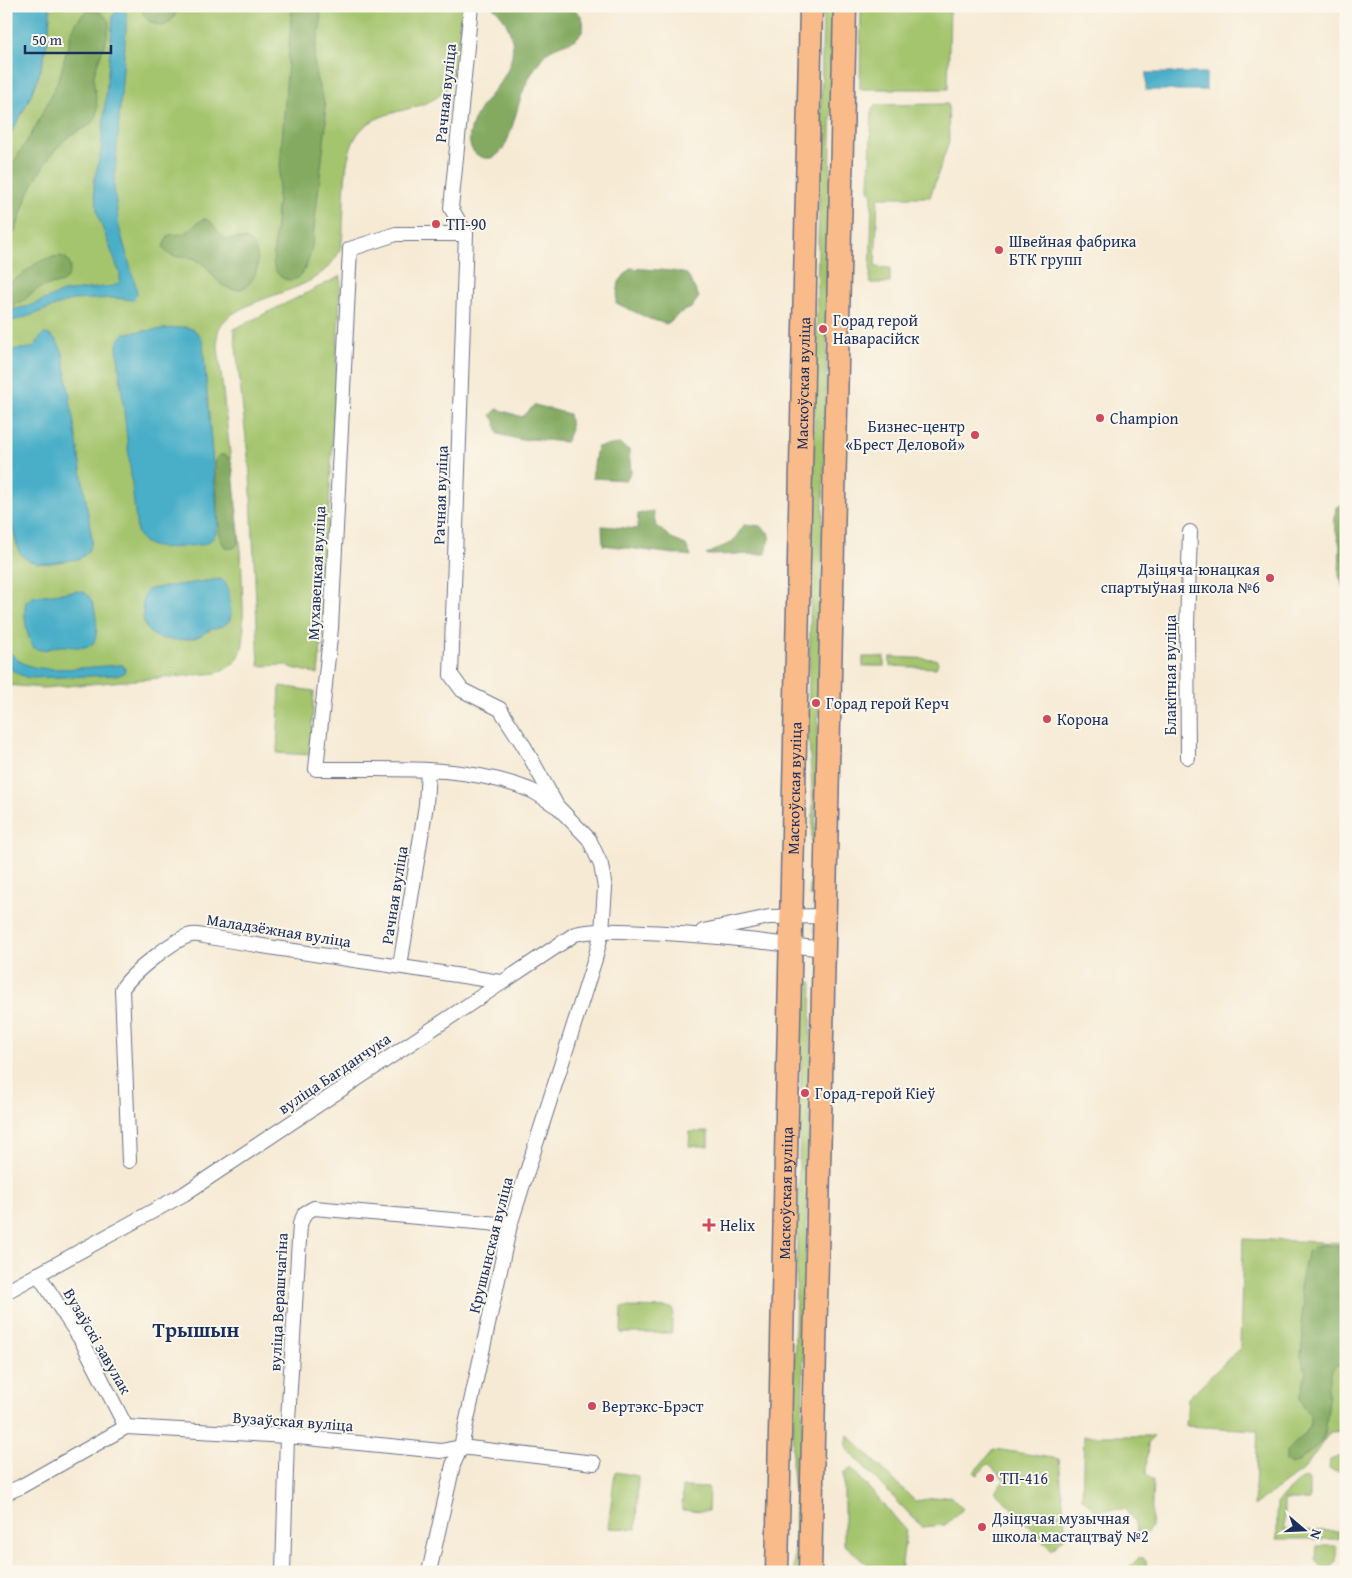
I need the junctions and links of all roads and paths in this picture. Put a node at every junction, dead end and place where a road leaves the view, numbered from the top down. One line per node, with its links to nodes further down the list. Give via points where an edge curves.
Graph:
1 (472, 6): 4 (street, Рачная вуліца, via 451,208)
2 (811, 6): 9 (main road, Маскоўская вуліца)
3 (845, 6): 10 (main road, Маскоўская вуліца)
4 (466, 234): 7 (street, Мухавецкая вуліца, via 396,234 350,249 331,628 316,769); 8 (street, Рачная вуліца, via 451,675 462,690 501,710)
5 (1190, 532): 6 (street, Блакітная вуліца)
6 (1188, 757)
7 (428, 770): 8 (street, Мухавецкая вуліца, via 505,782 532,791); 15 (street, Рачная вуліца, via 426,806)
8 (557, 806): 11 (street, Рачная вуліца, via 589,839 601,866 605,888)
9 (791, 916): 10 (street, вуліца Багданчука); 12 (street, вуліца Багданчука, via 769,917); 13 (main road, Маскоўская вуліца)
10 (825, 916): 14 (main road, Маскоўская вуліца)
11 (602, 931): 12 (street, вуліца Багданчука); 16 (street, вуліца Багданчука, via 575,934); 18 (street, Крушынская вуліца)
12 (692, 934): 13 (street, вуліца Багданчука)
13 (791, 945): 14 (street, вуліца Багданчука); 28 (main road, Маскоўская вуліца)
14 (824, 949): 29 (main road, Маскоўская вуліца)
15 (400, 966): 16 (street, Маладзёжная вуліца); 17 (street, Маладзёжная вуліца, via 204,936 181,938 143,966 122,988)
16 (501, 982): 19 (street, вуліца Багданчука, via 184,1194)
17 (129, 1161)
18 (510, 1225): 22 (street, вуліца Верашчагіна, via 314,1208 305,1213 300,1224); 23 (street, Крушынская вуліца)
19 (38, 1274): 20 (street, вуліца Багданчука); 21 (street, Вузаўскі завулак, via 83,1343)
20 (6, 1292)
21 (126, 1427): 22 (street, Вузаўская вуліца); 25 (street)
22 (287, 1436): 23 (street, Вузаўская вуліца, via 441,1451); 26 (street, вуліца Верашчагіна)
23 (461, 1447): 24 (street, Вузаўская вуліца); 27 (street, Крушынская вуліца, via 453,1465)
24 (594, 1463)
25 (6, 1493)
26 (283, 1572)
27 (429, 1572)
28 (777, 1572)
29 (810, 1572)

